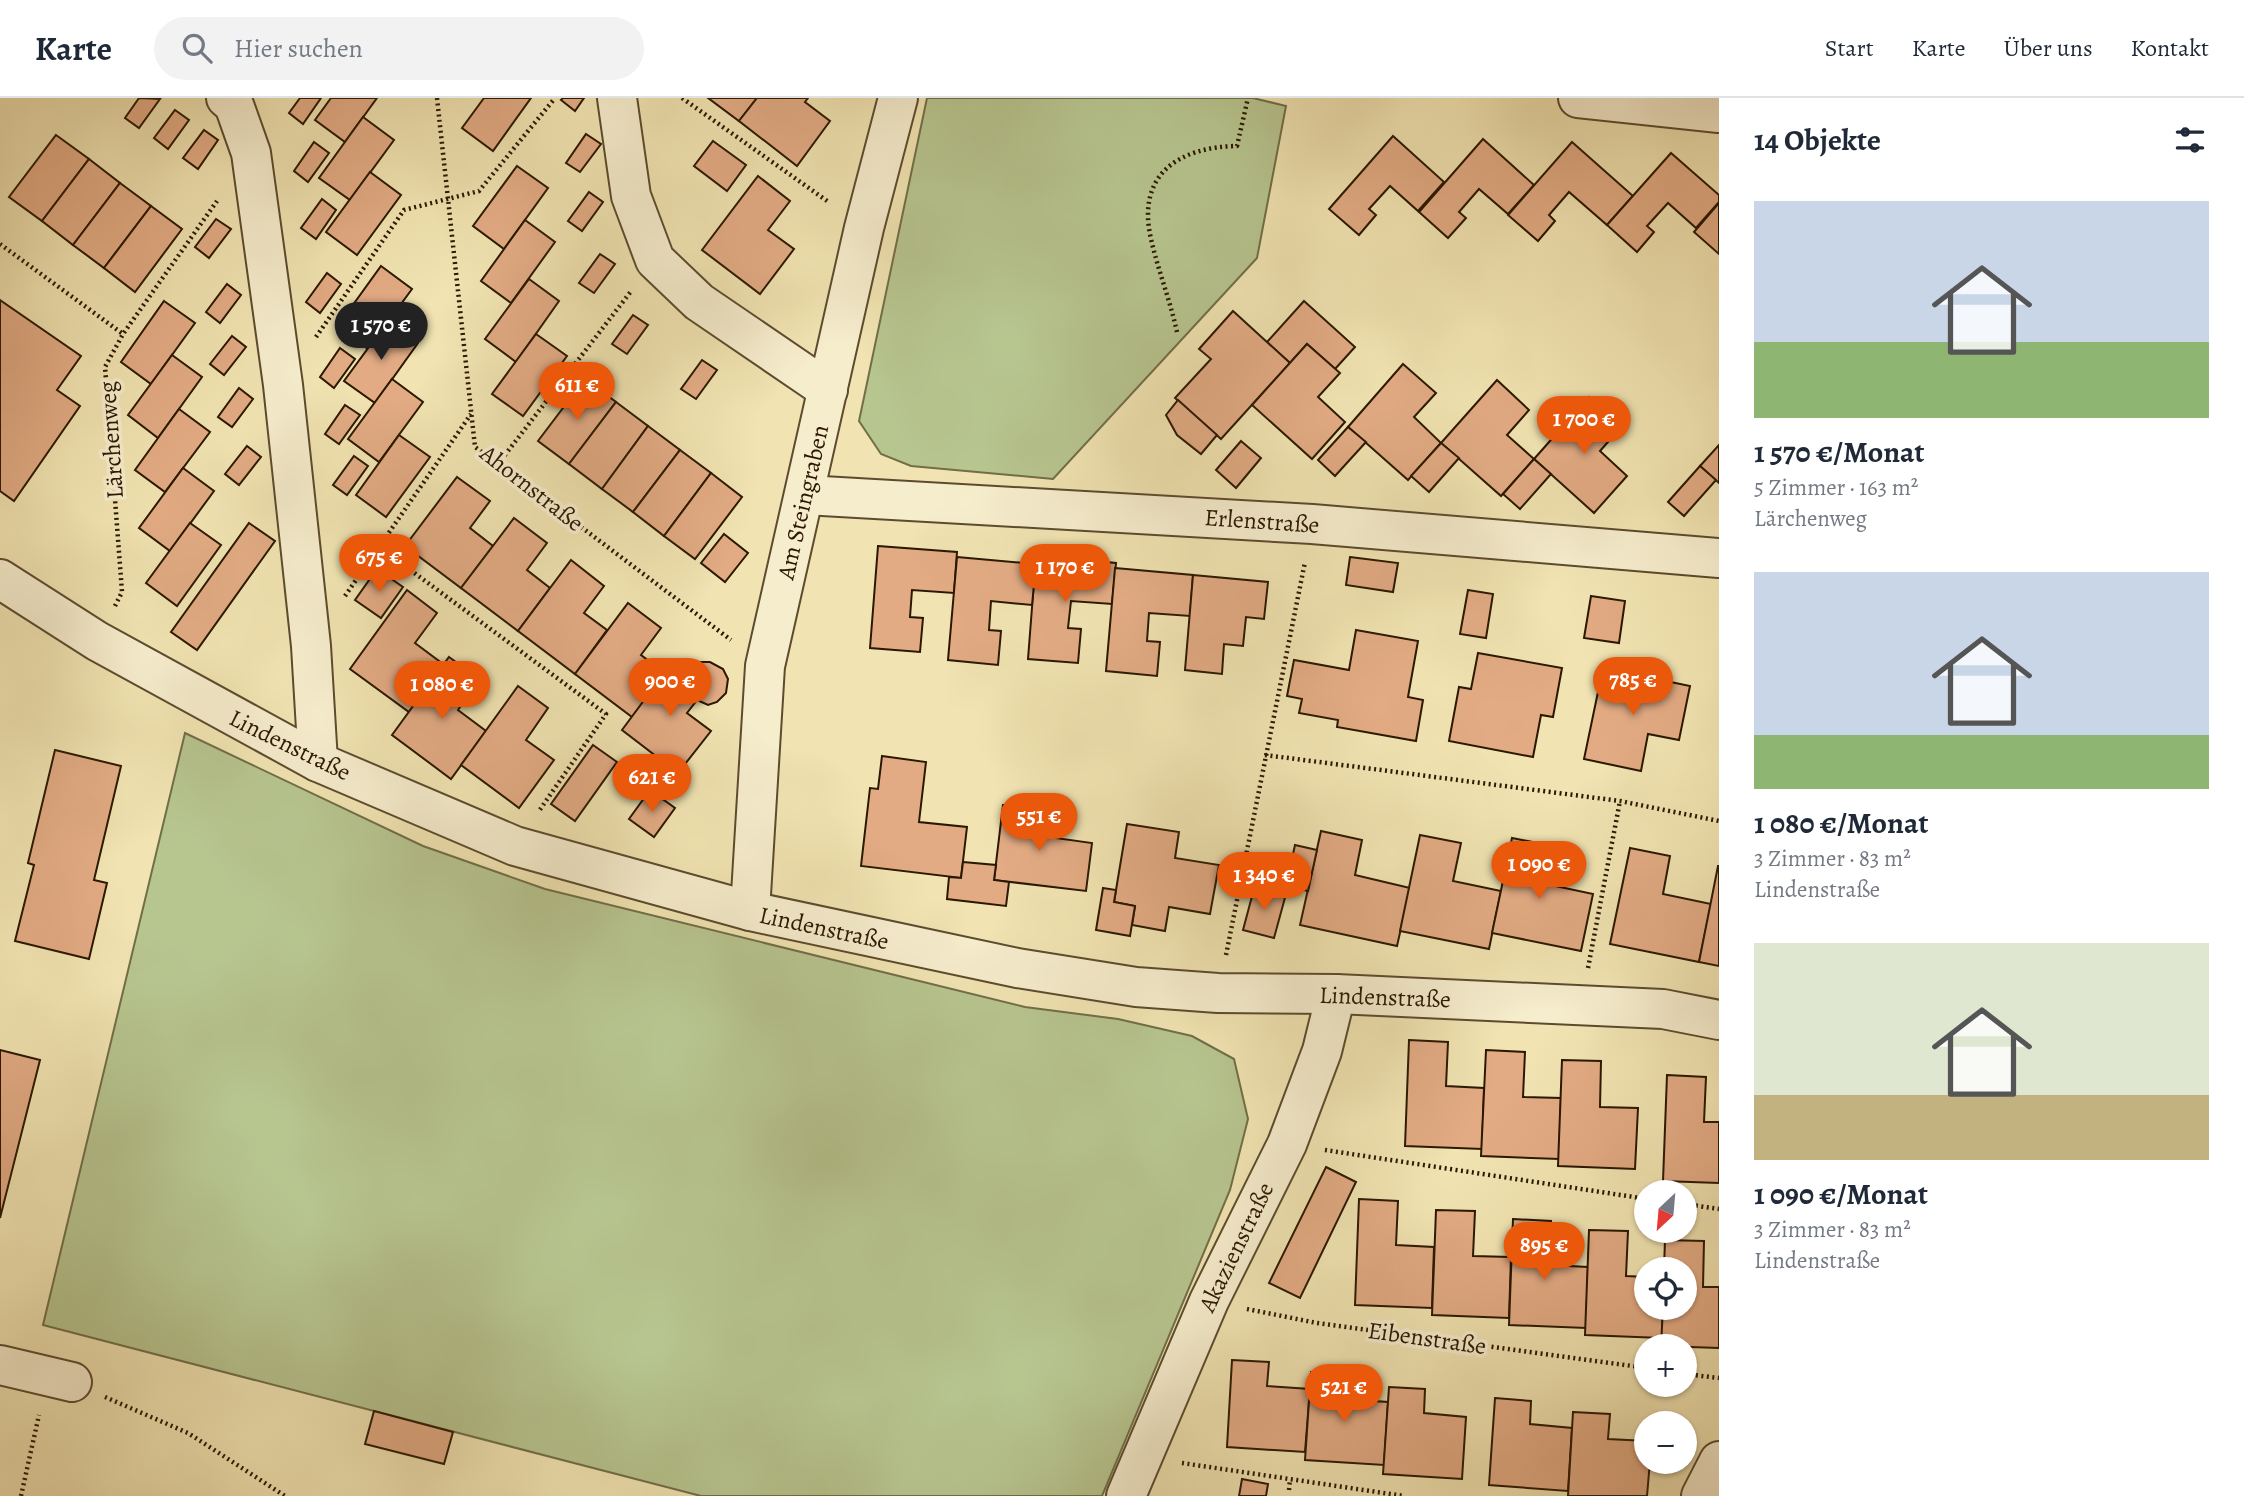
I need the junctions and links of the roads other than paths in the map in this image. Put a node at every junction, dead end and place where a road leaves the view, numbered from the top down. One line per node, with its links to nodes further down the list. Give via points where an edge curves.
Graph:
1 (226, 98): 10 (street, via 234,105 251,153 283,385 311,646)
2 (617, 98): 6 (street, via 631,196 655,260 699,302)
3 (898, 98): 6 (street, Am Steingraben)
4 (1578, 98): 5 (street)
5 (1719, 113)
6 (828, 390): 7 (street, Am Steingraben)
7 (805, 495): 8 (street, Erlenstraße, via 1312,524); 11 (street, Am Steingraben, via 765,666)
8 (1719, 558)
9 (0, 579): 10 (street, Lindenstraße, via 97,641)
10 (318, 762): 11 (street, Lindenstraße, via 515,846)
11 (750, 911): 12 (street, Lindenstraße, via 1017,968 1136,986 1218,993)
12 (1336, 994): 13 (street, Lindenstraße, via 1663,1009); 17 (street, Akazienstraße, via 1322,1051 1287,1144 1209,1301)
13 (1719, 1020)
14 (0, 1365): 15 (street)
15 (60, 1379)
16 (1719, 1461): 18 (street)
17 (1129, 1495)
18 (1701, 1496)

